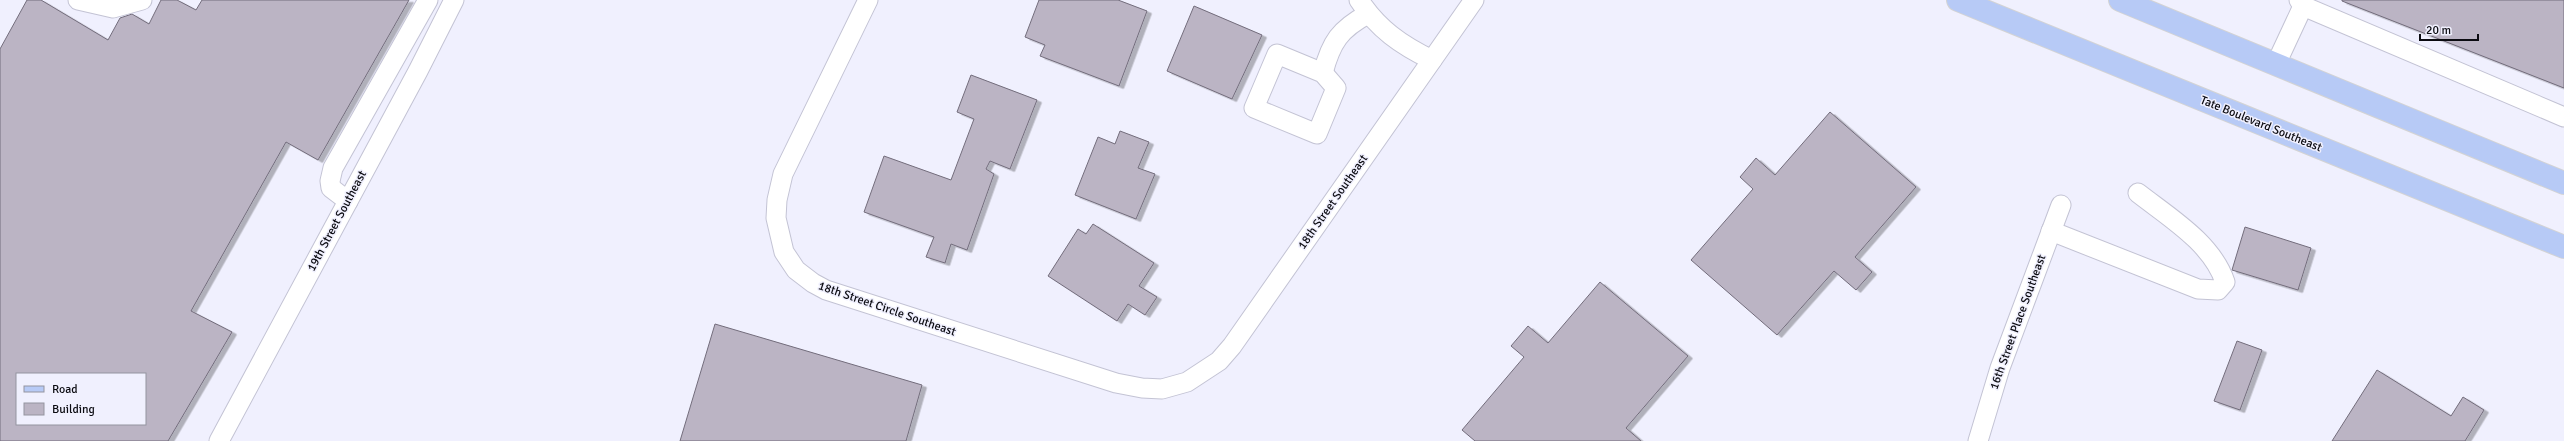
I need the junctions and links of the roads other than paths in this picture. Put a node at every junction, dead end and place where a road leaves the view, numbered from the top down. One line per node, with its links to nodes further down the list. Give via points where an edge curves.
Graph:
1 (78, 0): 2 (street, via 113,8)
2 (142, 0)
3 (428, 0): 17 (street, via 333,168 330,181 332,188)
4 (454, 0): 17 (street, 19th Street Southeast)
5 (868, 0): 21 (street, 18th Street Circle Southeast, via 783,174 776,200 778,237 796,270 813,284 826,290 1116,384 1142,388)
6 (1474, 0): 11 (street, 18th Street Southeast)
7 (1958, 0): 20 (main road, Tate Boulevard Southeast)
8 (2128, 1): 12 (main road)
9 (2301, 3): 12 (street); 14 (street)
10 (1364, 7): 11 (street, via 1396,41); 13 (street, via 1343,29 1333,45)
11 (1432, 60): 21 (street, 18th Street Southeast, via 1232,346 1206,371)
12 (2276, 64): 15 (main road)
13 (1323, 72): 13 (street, via 1336,88 1317,134 1254,108 1277,54)
14 (2564, 117)
15 (2564, 183)
16 (2138, 193): 19 (street, via 2203,245 2221,270 2225,282 2218,290 2198,289)
17 (348, 201): 22 (street, 19th Street Southeast)
18 (2061, 205): 19 (street, 16th Street Place Southeast)
19 (2052, 231): 23 (street, 16th Street Place Southeast, via 2000,368)
20 (2564, 248)
21 (1174, 387)
22 (219, 441)
23 (1978, 441)

